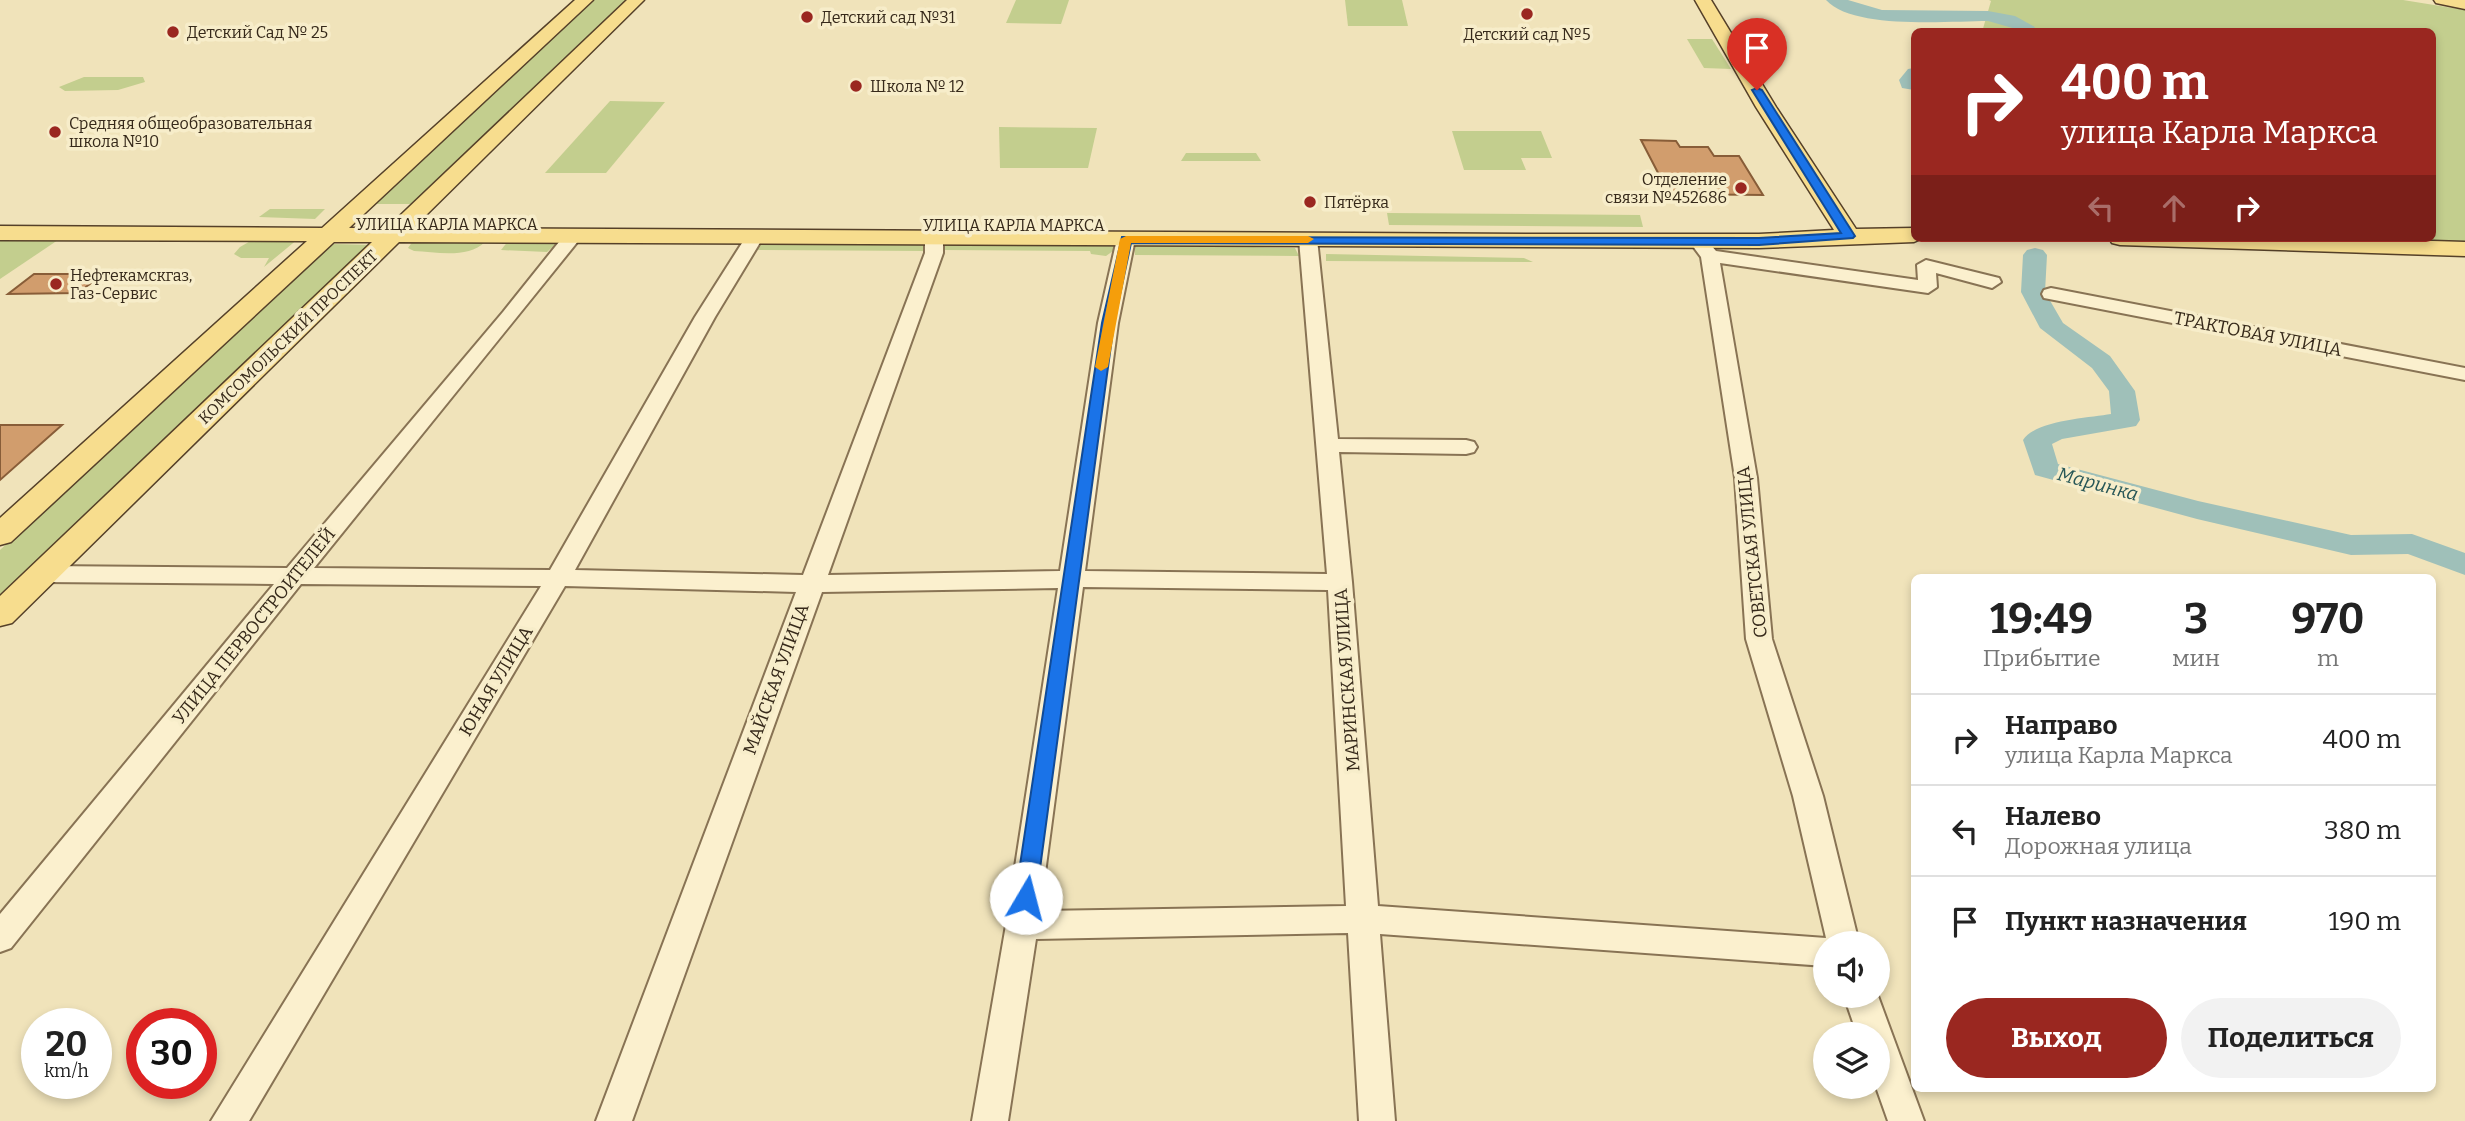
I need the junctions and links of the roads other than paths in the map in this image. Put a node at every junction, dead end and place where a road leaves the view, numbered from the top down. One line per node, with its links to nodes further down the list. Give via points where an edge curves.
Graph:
1 (585, 0): 8 (main road)
2 (636, 0): 7 (main road, КОМСОМОЛЬСКИЙ ПРОСПЕКТ)
3 (1703, 0): 14 (main road)
4 (2442, 0): 5 (main road)
5 (2465, 4)
6 (0, 221): 8 (main road, УЛИЦА КАРЛА МАРКСА)
7 (398, 229): 8 (main road, УЛИЦА КАРЛА МАРКСА); 10 (main road, УЛИЦА КАРЛА МАРКСА); 12 (main road, УЛИЦА КАРЛА МАРКСА); 27 (main road, КОМСОМОЛЬСКИЙ ПРОСПЕКТ)
8 (333, 230): 9 (main road, УЛИЦА КАРЛА МАРКСА); 26 (main road)
9 (0, 233)
10 (1227, 233): 14 (main road, УЛИЦА КАРЛА МАРКСА, via 1648,231); 16 (main road, УЛИЦА КАРЛА МАРКСА); 17 (main road, УЛИЦА КАРЛА МАРКСА)
11 (1911, 235): 14 (main road)
12 (573, 236): 13 (main road, УЛИЦА КАРЛА МАРКСА); 28 (street, УЛИЦА ПЕРВОСТРОИТЕЛЕЙ)
13 (755, 236): 15 (main road, УЛИЦА КАРЛА МАРКСА); 29 (street, ЮНАЯ УЛИЦА)
14 (1841, 236): 19 (main road, УЛИЦА КАРЛА МАРКСА)
15 (934, 237): 16 (main road, УЛИЦА КАРЛА МАРКСА); 32 (street, МАЙСКАЯ УЛИЦА, via 934,253)
16 (1126, 239): 30 (street, via 1108,323)
17 (1308, 239): 19 (main road, УЛИЦА КАРЛА МАРКСА); 24 (street, МАРИНСКАЯ УЛИЦА)
18 (2245, 242): 20 (main road)
19 (1704, 249): 21 (street, via 1928,287 1926,265); 36 (street, СОВЕТСКАЯ УЛИЦА, via 1746,478 1759,639 1808,796)
20 (2465, 249)
21 (1992, 282)
22 (2051, 294): 23 (street, ТРАКТОВАЯ УЛИЦА)
23 (2465, 374)
24 (1329, 445): 25 (street); 31 (street, МАРИНСКАЯ УЛИЦА)
25 (1466, 447)
26 (0, 535)
27 (43, 573): 28 (street); 33 (main road, КОМСОМОЛЬСКИЙ ПРОСПЕКТ)
28 (294, 576): 29 (street); 37 (street, УЛИЦА ПЕРВОСТРОИТЕЛЕЙ)
29 (558, 578): 32 (street); 40 (street, ЮНАЯ УЛИЦА)
30 (1070, 579): 31 (street); 32 (street); 35 (street)
31 (1340, 582): 34 (street, МАРИНСКАЯ УЛИЦА)
32 (811, 584): 41 (street, МАЙСКАЯ УЛИЦА)
33 (0, 615)
34 (1362, 919): 35 (street); 38 (street); 43 (street, МАРИНСКАЯ УЛИЦА)
35 (1022, 925): 42 (street)
36 (1840, 931)
37 (0, 938)
38 (1813, 951)
39 (1890, 1077): 44 (street)
40 (229, 1121)
41 (614, 1121)
42 (990, 1121)
43 (1377, 1121)
44 (1906, 1121)

